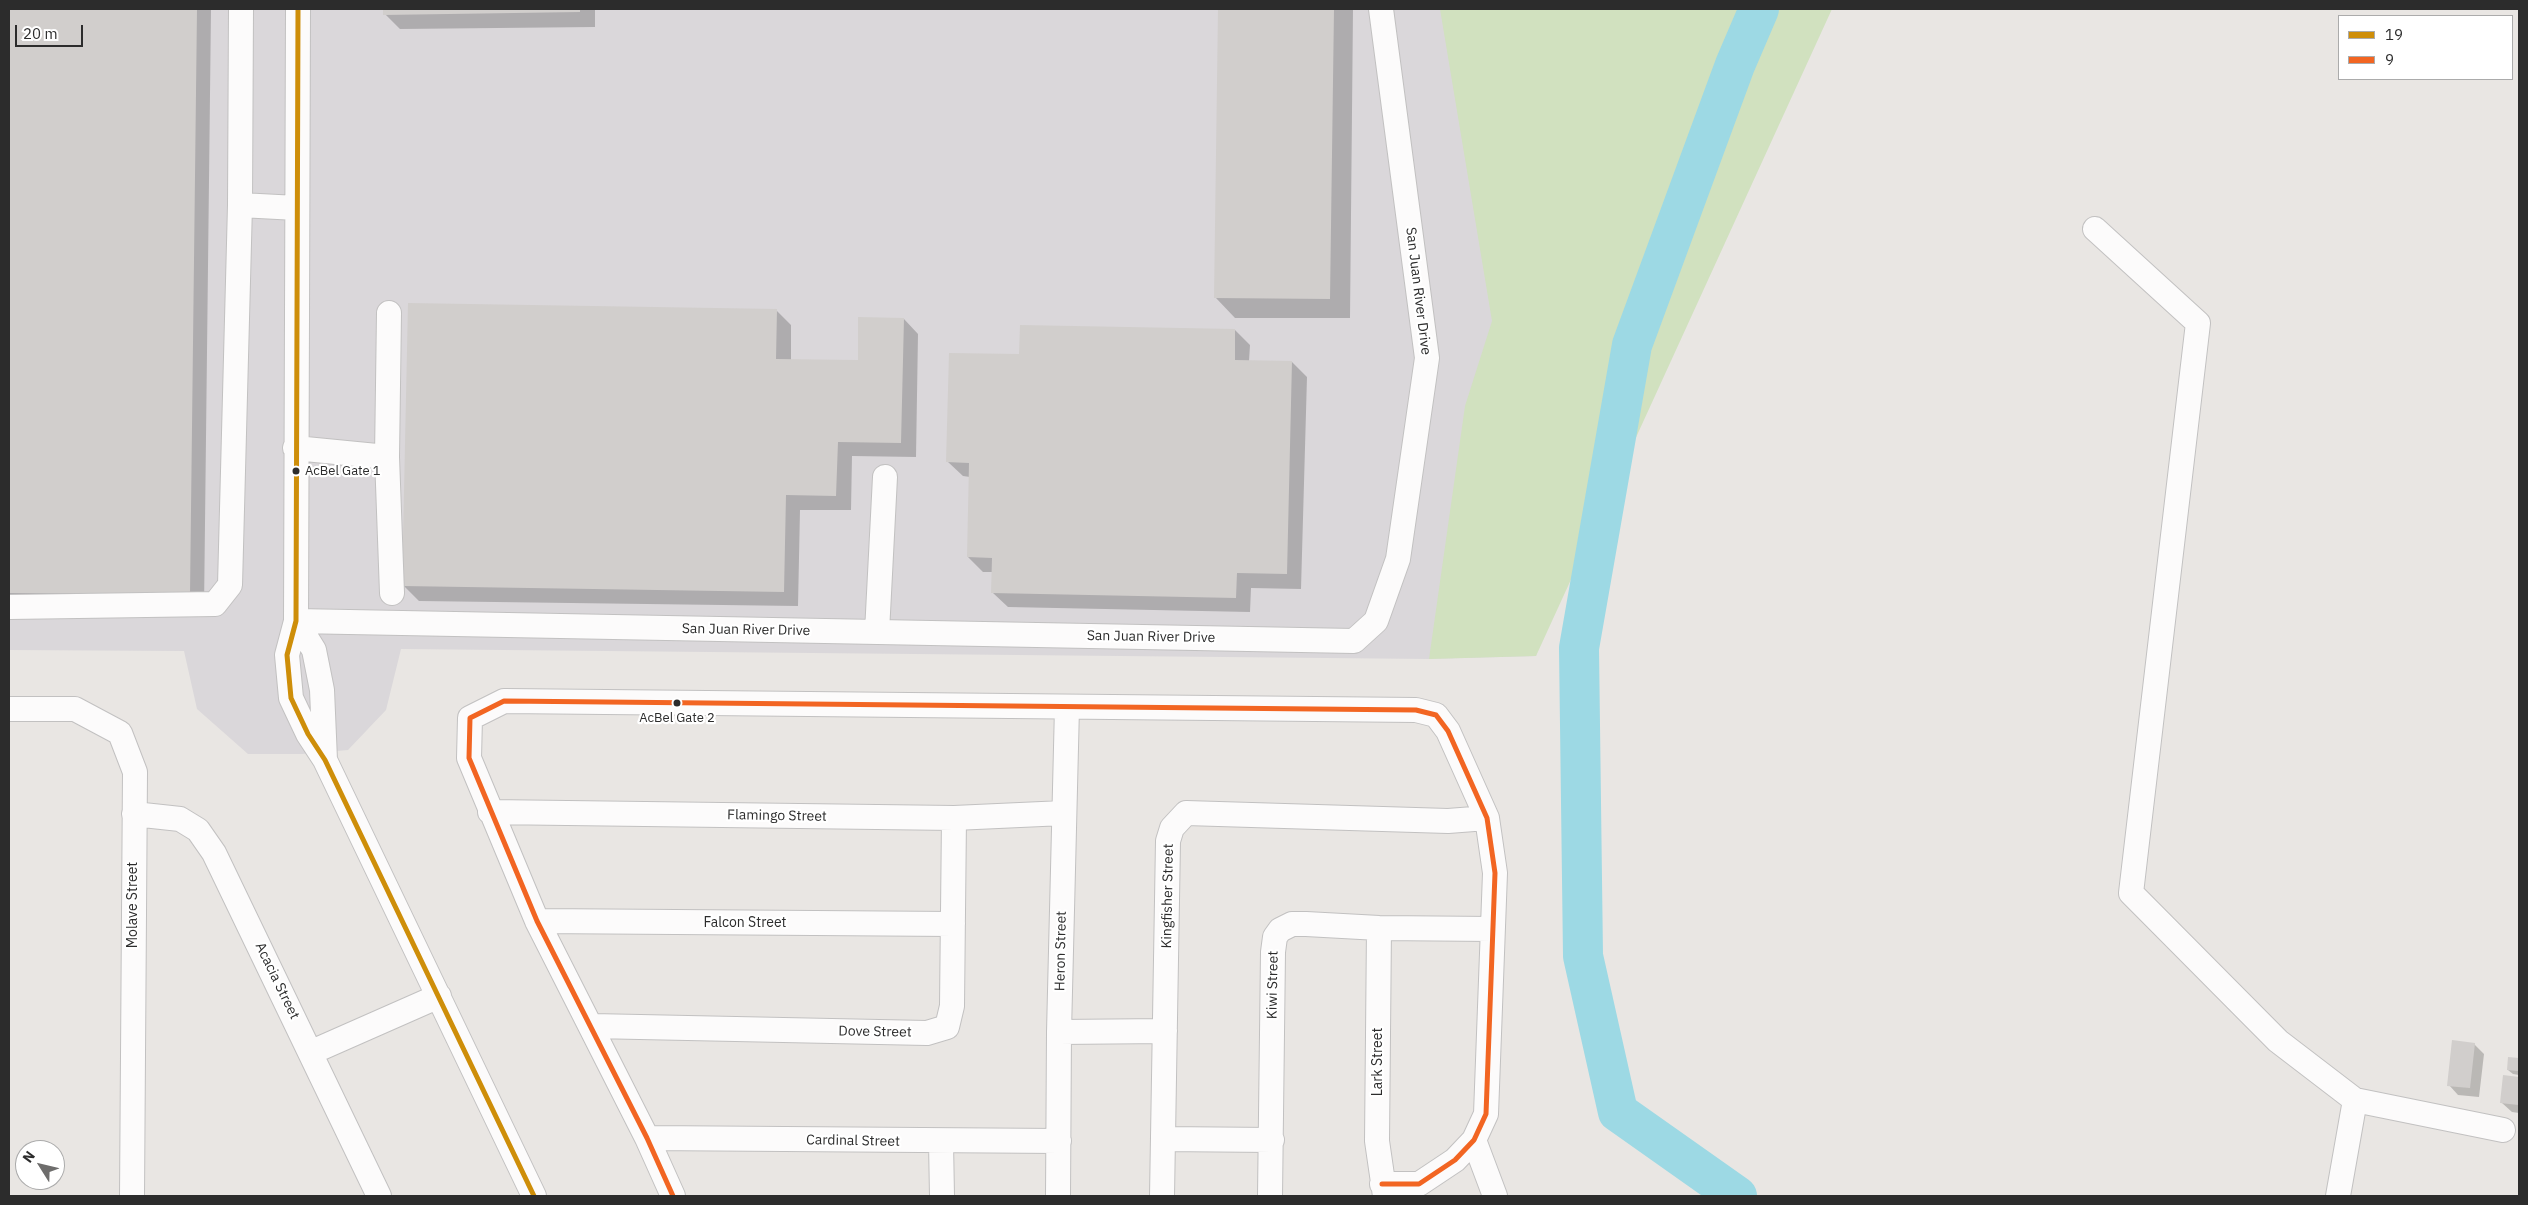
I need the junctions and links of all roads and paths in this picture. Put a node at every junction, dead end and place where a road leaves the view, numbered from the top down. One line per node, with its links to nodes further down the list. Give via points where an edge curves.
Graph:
1 (241, 9): 4 (street)
2 (298, 9): 5 (street)
3 (1381, 9): 14 (street, San Juan River Drive, via 1427,358 1398,558 1376,621 1354,641)
4 (240, 205): 5 (street); 12 (street, via 230,585 215,604)
5 (297, 208): 8 (street)
6 (2095, 229): 32 (street, via 2198,323 2131,893 2278,1041)
7 (389, 314): 9 (street)
8 (295, 448): 9 (street); 13 (street)
9 (387, 457): 11 (street)
10 (885, 477): 14 (street)
11 (392, 593)
12 (9, 607)
13 (296, 621): 14 (street, San Juan River Drive); 17 (street, via 314,650 322,690); 17 (street, via 287,655 291,698)
14 (878, 632)
15 (1067, 707): 18 (street, via 504,701 470,718 469,758); 19 (street, Heron Street); 22 (street, via 1416,710 1436,715 1448,731)
16 (9, 709): 20 (street, Molave Street, via 75,709 120,733 135,772)
17 (325, 760): 27 (street)
18 (490, 812): 21 (street, Flamingo Street); 23 (street)
19 (1064, 813): 21 (street, Flamingo Street); 30 (street, Heron Street)
20 (134, 814): 31 (street, Acacia Street, via 180,819 198,830 214,853); 41 (street, Molave Street)
21 (954, 818): 24 (street, Dove Street)
22 (1487, 818): 26 (street, via 1495,872); 29 (street, Kingfisher Street, via 1448,821 1186,813 1172,828 1168,841)
23 (537, 921): 24 (street, Falcon Street); 28 (street)
24 (953, 924): 28 (street, Dove Street, via 951,1017 947,1027 938,1032)
25 (1379, 928): 26 (street, Kiwi Street); 36 (street, Kiwi Street, via 1292,924 1280,930 1275,937); 40 (street, Lark Street, via 1377,1141)
26 (1492, 928): 37 (street, via 1486,1114)
27 (439, 996): 31 (street); 43 (street)
28 (592, 1026): 34 (street)
29 (1165, 1031): 30 (street); 35 (street, Kingfisher Street)
30 (1059, 1032): 38 (street, Heron Street)
31 (312, 1052): 42 (street, Acacia Street)
32 (2355, 1100): 33 (street); 50 (street)
33 (2503, 1130)
34 (647, 1138): 39 (street, Cardinal Street); 44 (street)
35 (1163, 1139): 36 (street); 47 (street, Kingfisher Street)
36 (1272, 1140): 48 (street, Kiwi Street)
37 (1474, 1140): 40 (street, via 1455,1160 1419,1184); 49 (street)
38 (1059, 1141): 39 (street, Cardinal Street); 46 (street, Heron Street)
39 (941, 1142): 45 (street)
40 (1383, 1190)
41 (132, 1196)
42 (379, 1196)
43 (534, 1196)
44 (673, 1196)
45 (942, 1196)
46 (1058, 1196)
47 (1162, 1196)
48 (1270, 1196)
49 (1495, 1196)
50 (2338, 1196)

